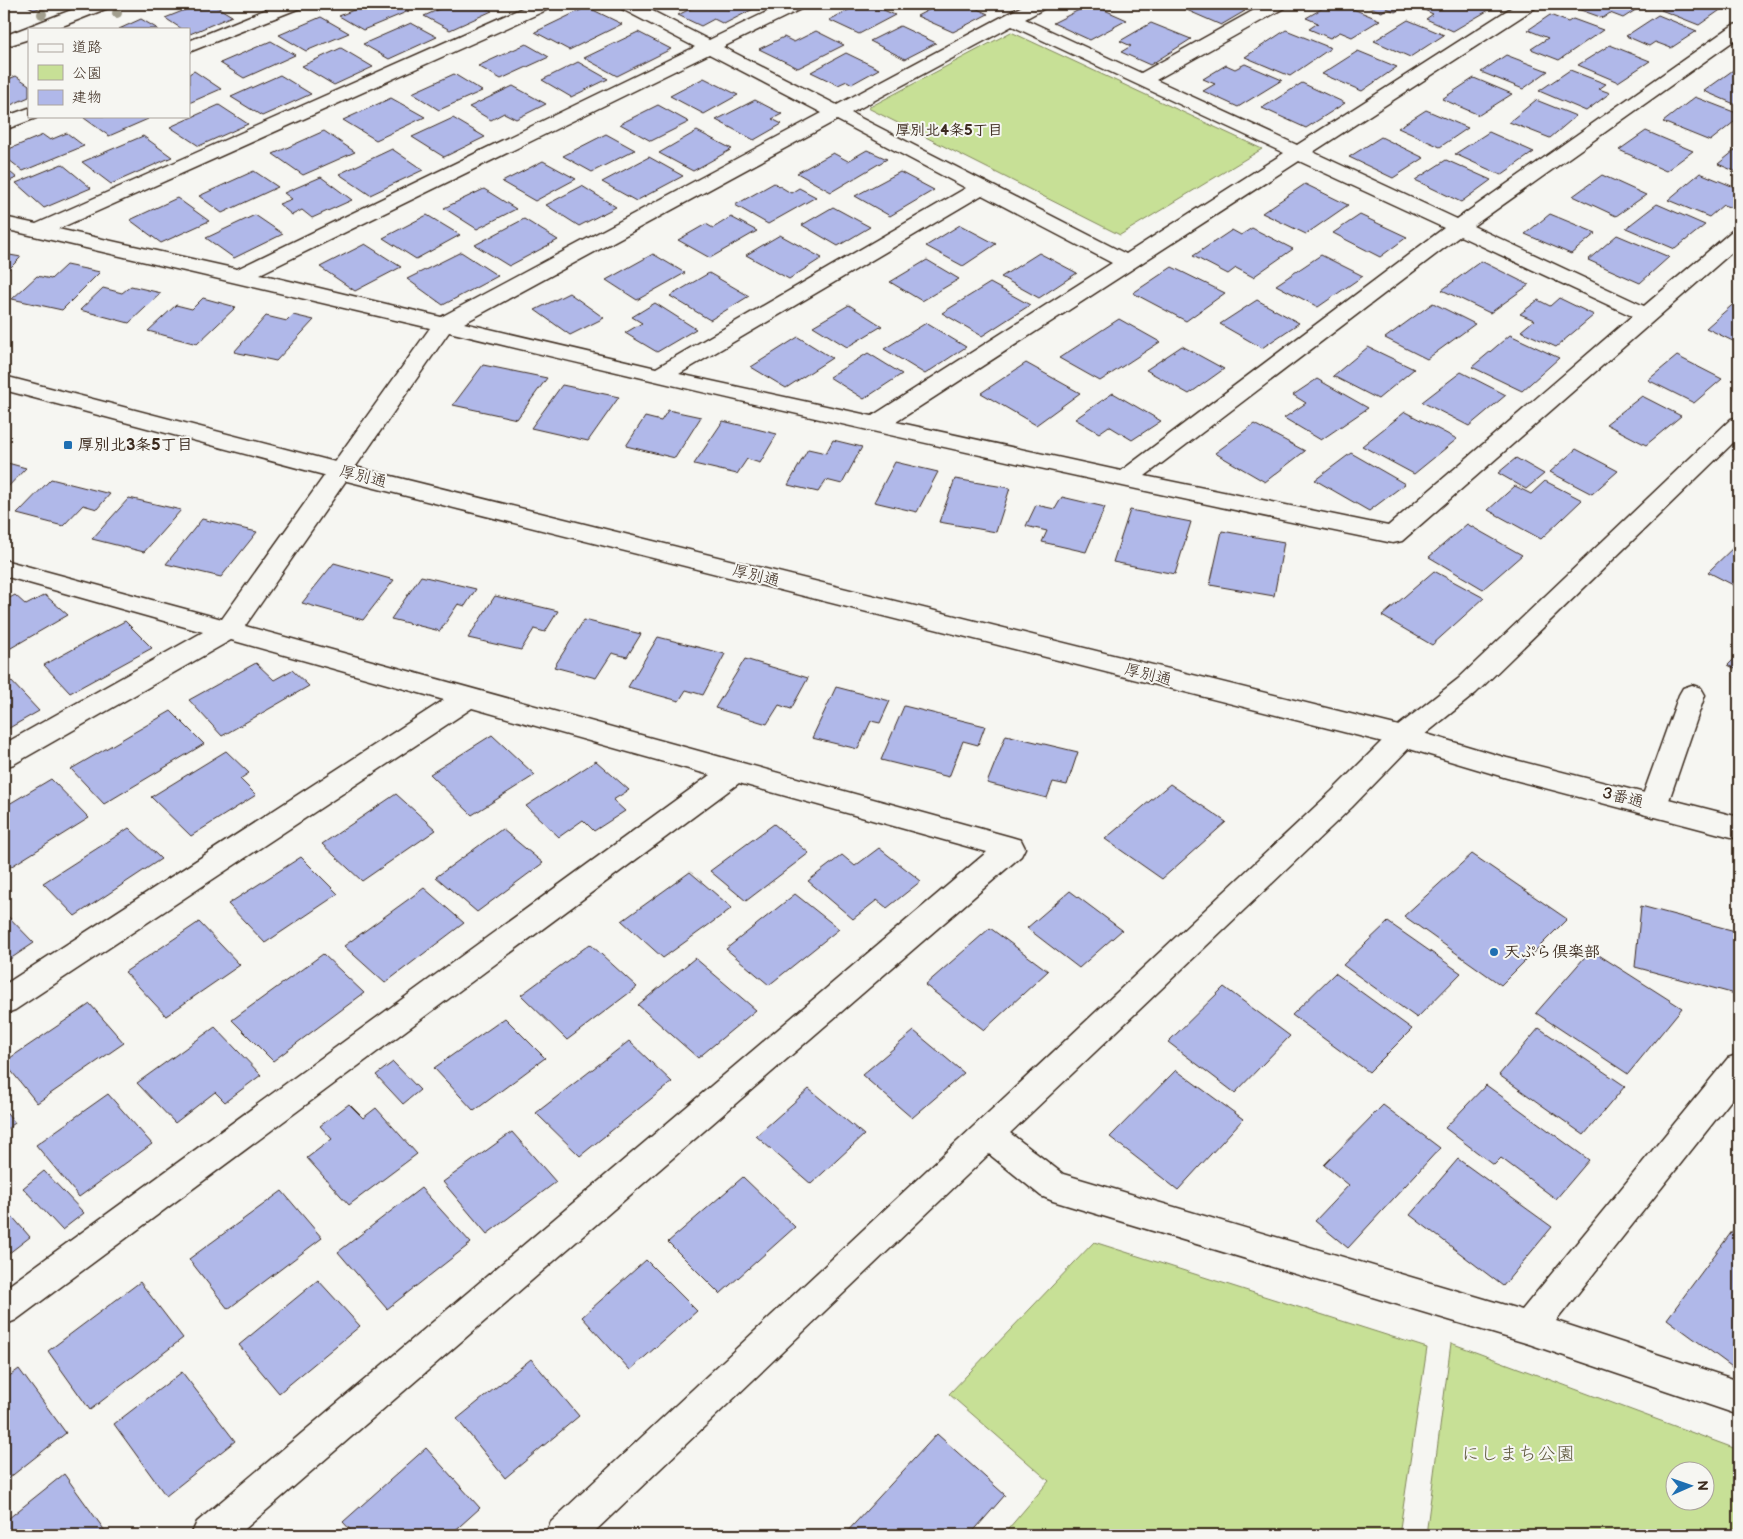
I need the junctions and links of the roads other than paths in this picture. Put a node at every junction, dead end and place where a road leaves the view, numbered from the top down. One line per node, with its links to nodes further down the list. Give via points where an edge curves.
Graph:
1 (102, 4): 10 (street)
2 (294, 4): 15 (street)
3 (545, 4): 24 (street)
4 (626, 4): 14 (street)
5 (797, 4): 14 (street)
6 (1039, 4): 9 (street)
7 (1278, 4): 16 (street)
8 (1528, 4): 20 (street)
9 (1011, 19): 16 (street); 17 (street)
10 (41, 28)
11 (1739, 29): 23 (street)
12 (28, 32): 13 (street)
13 (4, 42)
14 (710, 47): 17 (street); 27 (street)
15 (190, 48)
16 (1142, 80): 20 (street)
17 (839, 113): 21 (street); 29 (street)
18 (28, 114): 19 (street)
19 (4, 124)
20 (1297, 152): 23 (street); 26 (street)
21 (980, 188): 26 (street); 30 (street)
22 (4, 223): 24 (street)
23 (1458, 227): 28 (street); 35 (street)
24 (37, 231): 27 (street)
25 (1739, 235): 28 (street)
26 (1128, 263): 32 (street)
27 (240, 276): 29 (street)
28 (1647, 315): 35 (street, via 1393,535)
29 (443, 325): 30 (street); 34 (street)
30 (659, 376): 32 (street)
31 (4, 383): 34 (street, 厚別通)
32 (878, 423): 35 (street)
33 (1739, 424): 40 (street, via 1467,686)
34 (339, 471): 37 (street); 40 (street, 厚別通)
35 (1125, 480)
36 (4, 568): 37 (street)
37 (228, 630): 39 (street); 41 (street)
38 (1692, 695): 44 (street)
39 (467, 698): 43 (street); 46 (street)
40 (1403, 737): 42 (street, 厚別通); 48 (street, via 1342,799)
41 (4, 757)
42 (1508, 768): 44 (street, 3番通)
43 (735, 771): 49 (street); 52 (street, via 1011,848)
44 (1653, 806): 45 (street, 3番通)
45 (1739, 828)
46 (4, 1001)
47 (1739, 1066): 50 (street)
48 (987, 1134): 50 (street, via 1053,1186); 53 (street)
49 (4, 1309)
50 (1529, 1328): 51 (street)
51 (1739, 1398)
52 (210, 1535)
53 (564, 1535)

